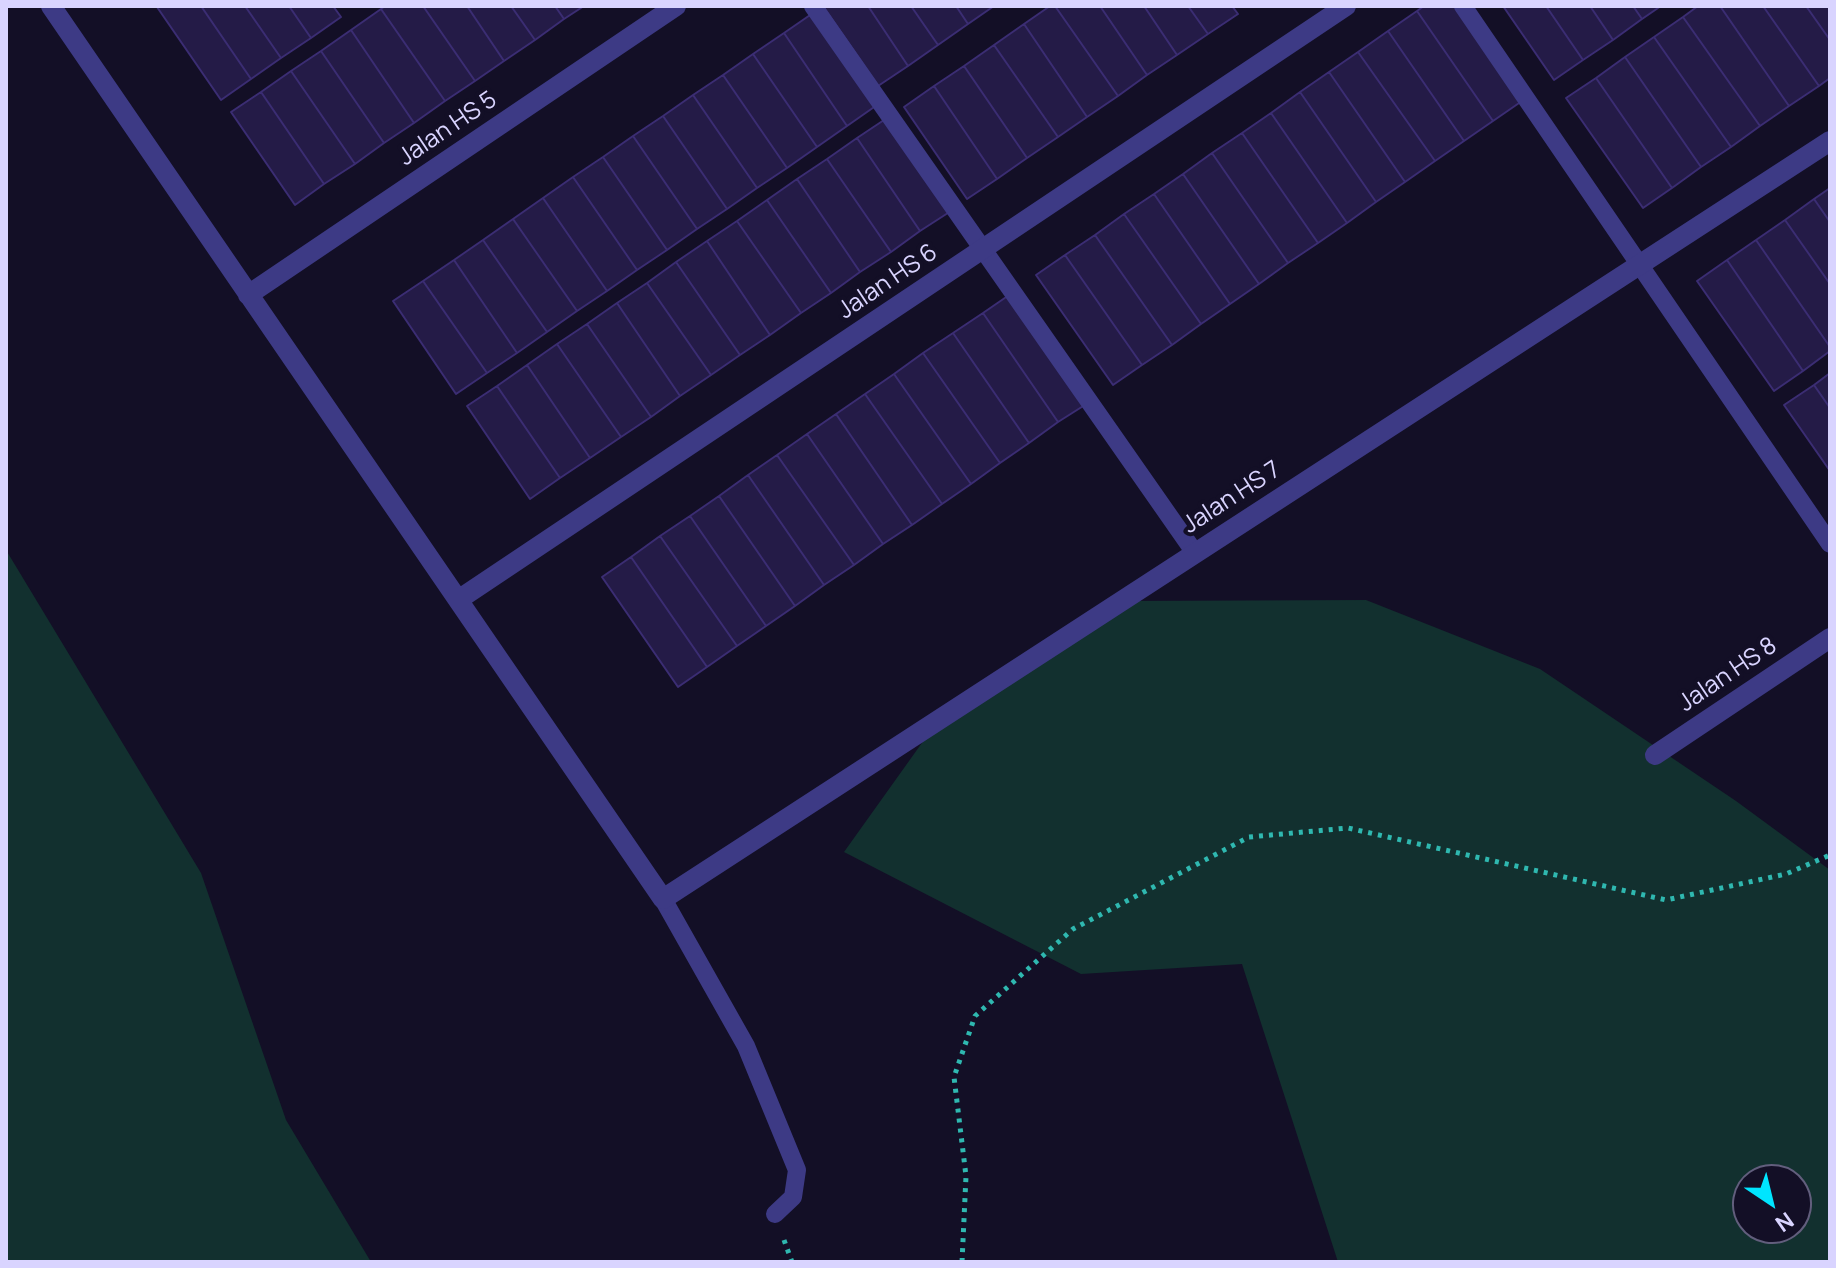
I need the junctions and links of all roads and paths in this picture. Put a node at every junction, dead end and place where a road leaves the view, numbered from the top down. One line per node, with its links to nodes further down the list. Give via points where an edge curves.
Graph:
1 (51, 6): 9 (street)
2 (676, 6): 9 (street, Jalan HS 5)
3 (813, 6): 7 (lane)
4 (1346, 6): 7 (street, Jalan HS 6)
5 (1463, 6): 8 (lane)
6 (1830, 141): 8 (street, Jalan HS 7)
7 (983, 249): 11 (lane); 12 (street, Jalan HS 6)
8 (1639, 264): 10 (lane); 11 (street, Jalan HS 7)
9 (248, 295): 12 (street)
10 (1830, 544)
11 (1195, 553): 16 (street, Jalan HS 7)
12 (458, 600): 16 (street)
13 (1830, 638): 14 (street, Jalan HS 8)
14 (1655, 755)
15 (1830, 855): 18 (path, via 1786,874 1666,900 1348,828 1249,837 1073,929 975,1016 954,1077 966,1176)
16 (663, 899): 17 (lane, via 746,1046 797,1170 793,1197)
17 (775, 1214)
18 (962, 1262)

